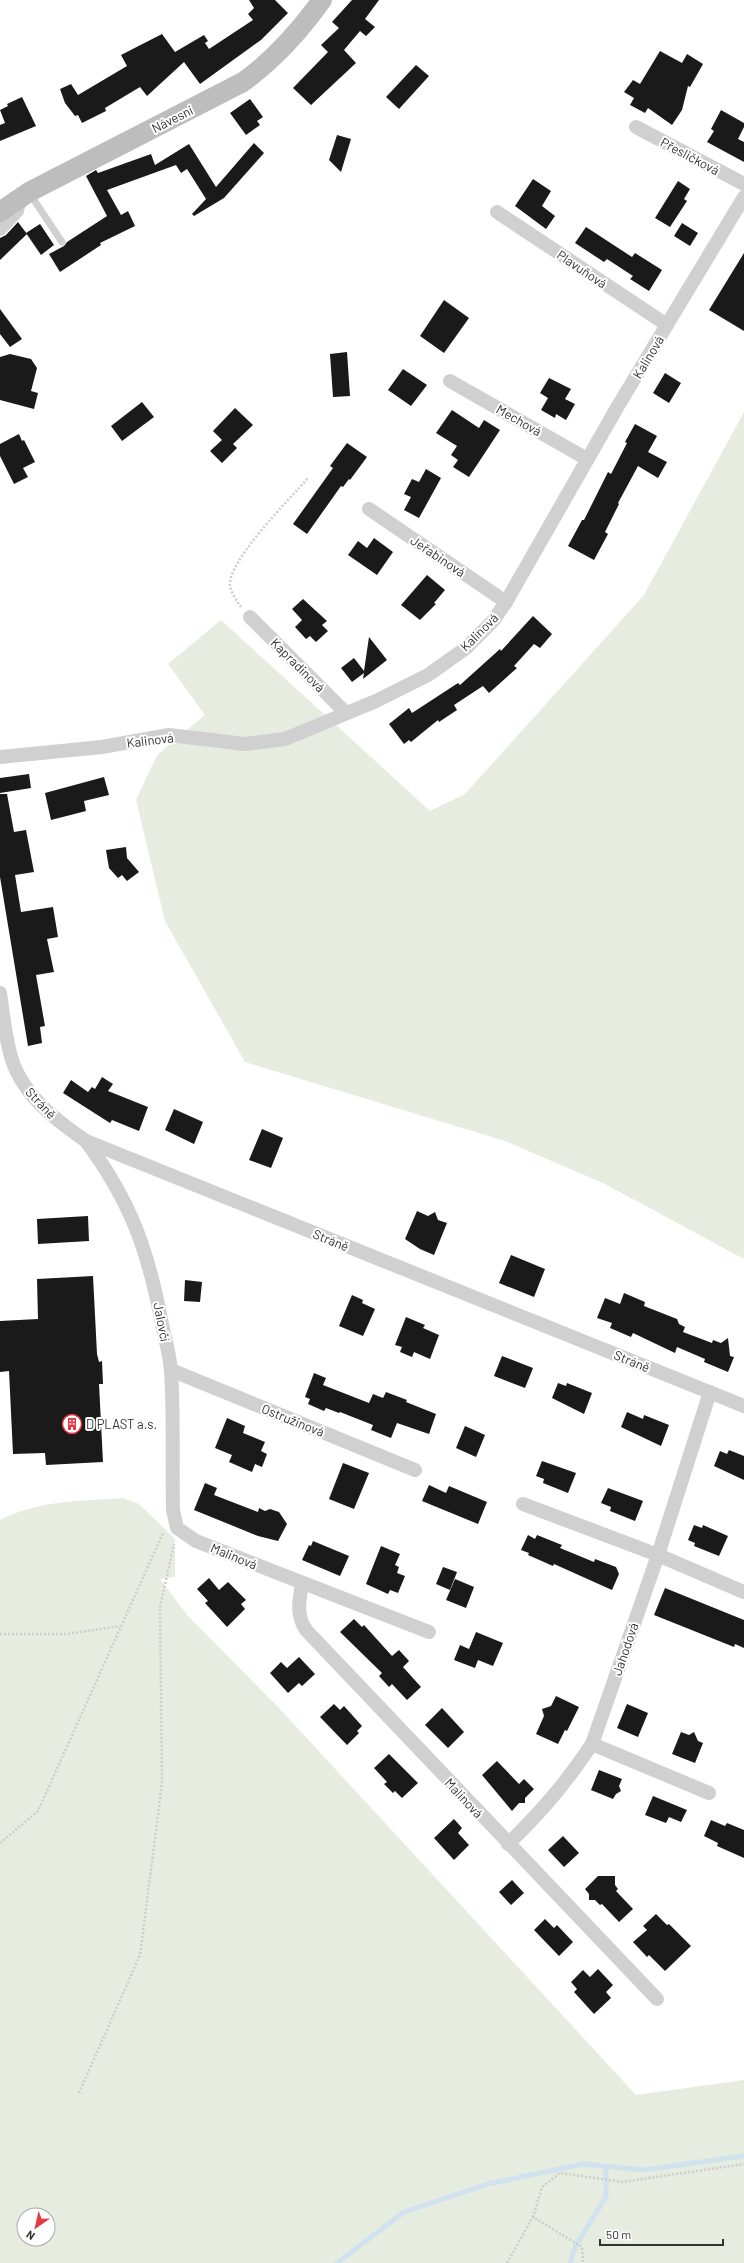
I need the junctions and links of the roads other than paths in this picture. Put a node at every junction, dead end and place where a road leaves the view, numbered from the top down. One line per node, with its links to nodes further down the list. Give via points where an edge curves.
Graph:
1 (322, 0): 4 (street, Návesní, via 292,40 243,82)
2 (636, 127): 3 (street, Přesličková)
3 (744, 184)
4 (24, 195): 6 (street, Návesní); 8 (street, via 18,211); 9 (lane)
5 (744, 197): 10 (street, Kalinová)
6 (0, 212)
7 (497, 212): 10 (street, Plavuňová)
8 (0, 229)
9 (62, 242)
10 (667, 325): 12 (street, Kalinová)
11 (450, 381): 12 (street, Mechová)
12 (587, 459): 14 (street, Kalinová)
13 (369, 509): 14 (street, Jeřabinová)
14 (506, 602): 16 (street, Kalinová, via 493,621 466,648 428,675)
15 (250, 617): 16 (street, Kapradinová)
16 (346, 713): 17 (street, Kalinová, via 285,739 246,744 169,735 102,747)
17 (0, 756)
18 (0, 993): 19 (street, Stráně, via 10,1053 28,1091 49,1113)
19 (86, 1141): 20 (street, Jalovčí, via 122,1196 144,1245 156,1291); 21 (street, Stráně)
20 (171, 1370): 23 (street, Ostružinová); 25 (street, Jalovčí)
21 (710, 1392): 22 (street, Stráně); 26 (street, Jahodová)
22 (744, 1406)
23 (415, 1470)
24 (523, 1504): 26 (street)
25 (176, 1524): 27 (street, Malinová, via 196,1541)
26 (658, 1555): 28 (street); 30 (street, Jahodová)
27 (302, 1584): 29 (street, Malinová); 32 (street, Malinová, via 299,1612 306,1630)
28 (744, 1592)
29 (428, 1632)
30 (592, 1744): 31 (street); 32 (street, Jahodová, via 546,1806)
31 (708, 1793)
32 (508, 1844): 33 (street, Malinová)
33 (657, 1999)

